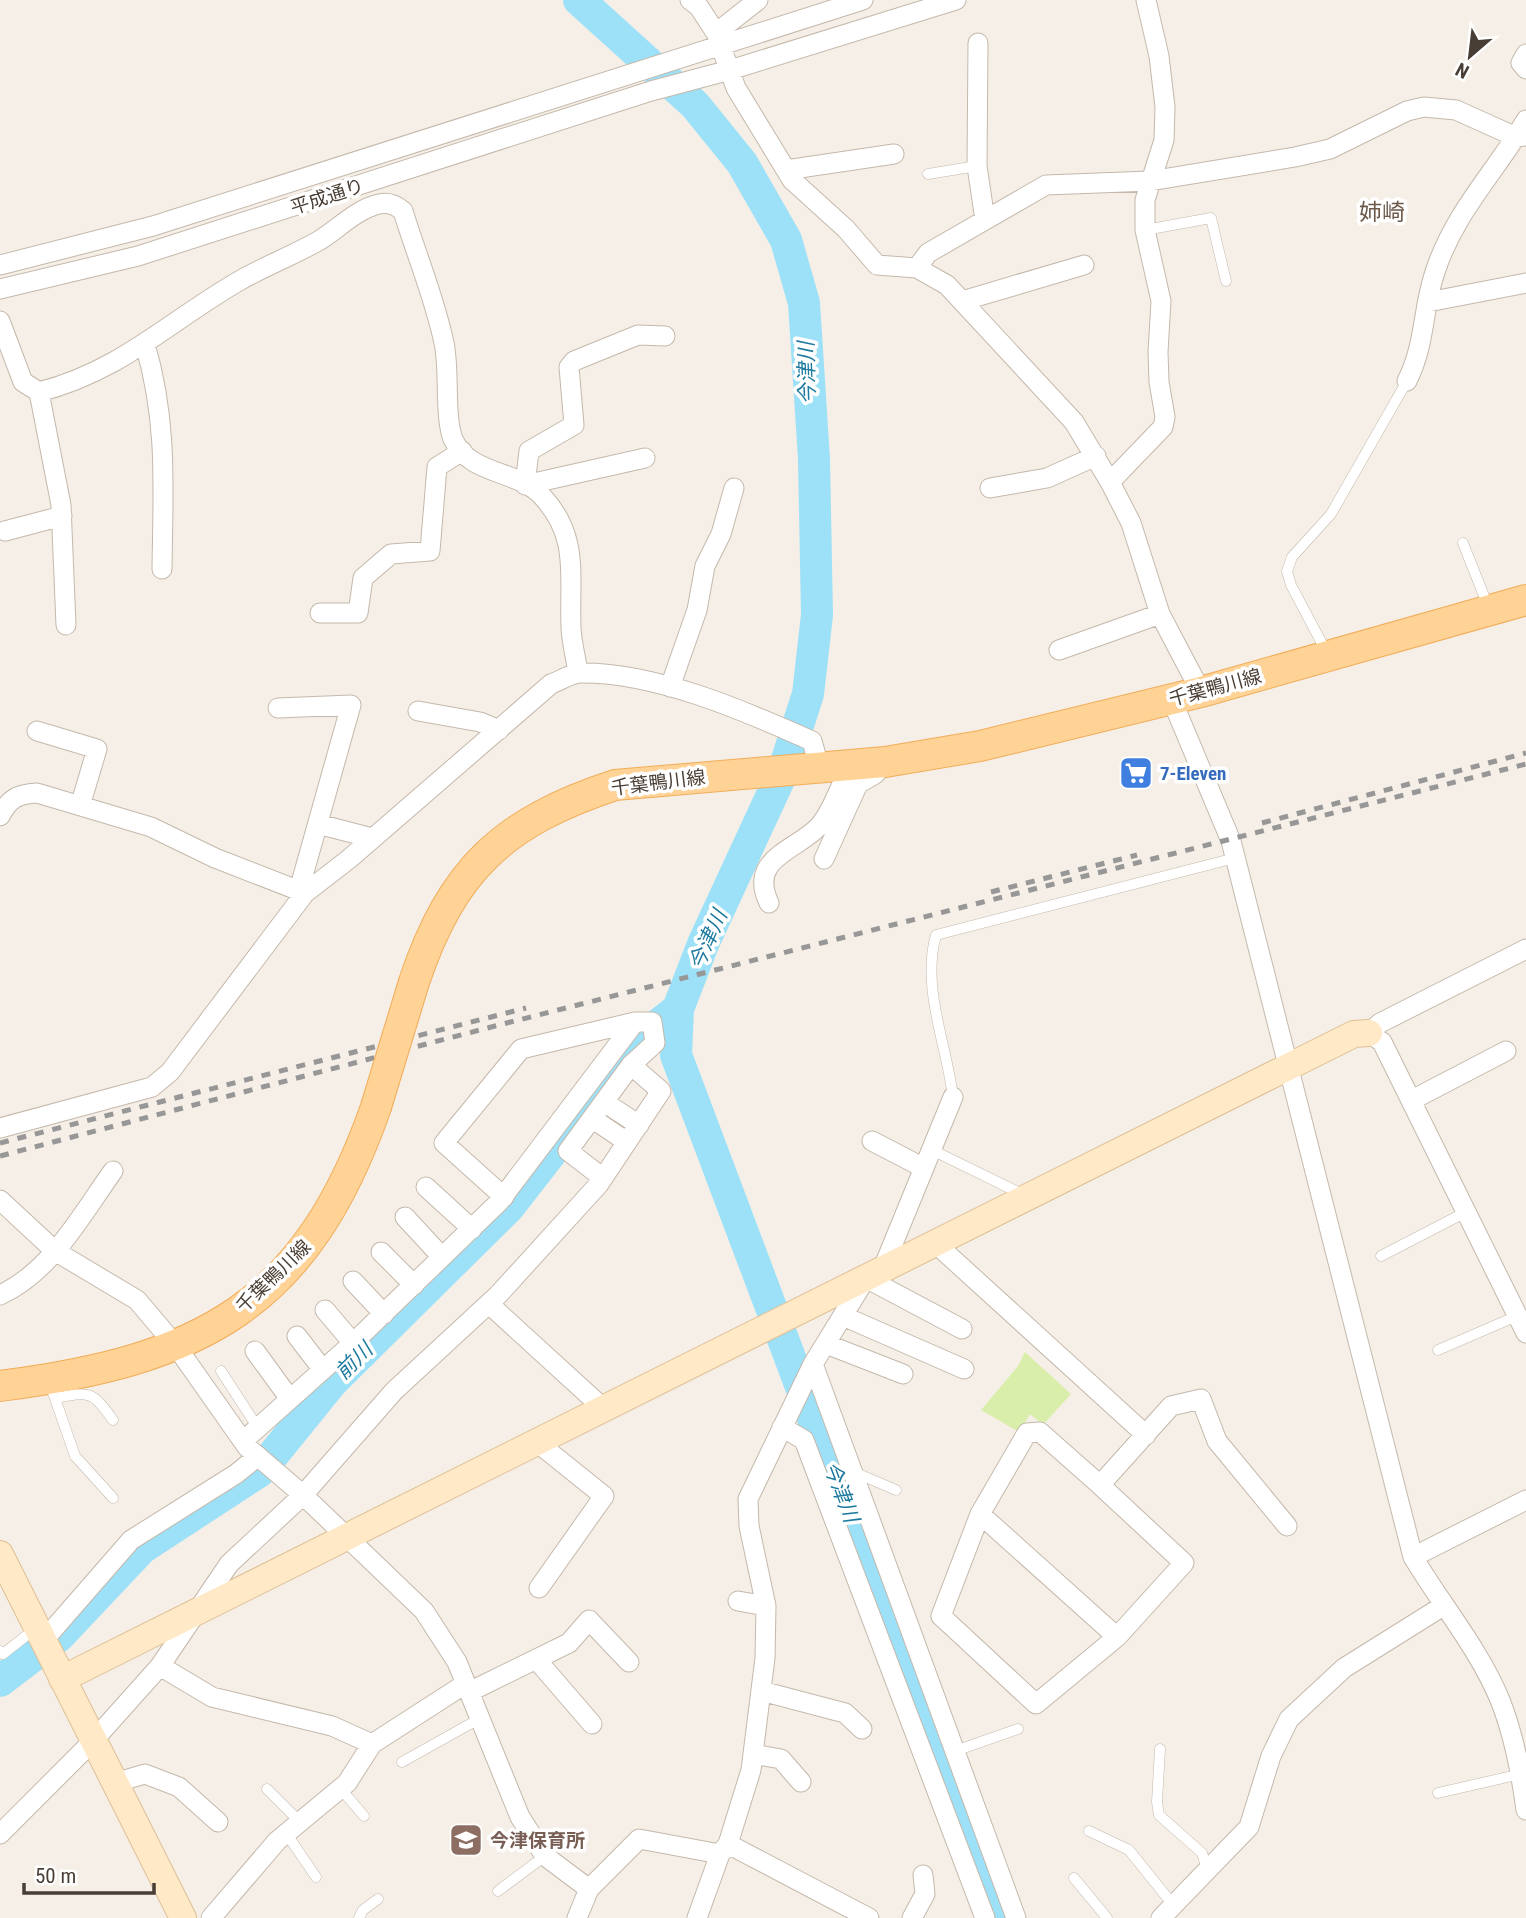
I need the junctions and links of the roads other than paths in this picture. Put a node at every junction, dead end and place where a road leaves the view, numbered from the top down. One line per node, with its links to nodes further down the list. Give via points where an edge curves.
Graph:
1 (690, 0): 8 (street)
2 (758, 0): 8 (street)
3 (767, 0): 7 (street)
4 (863, 0): 7 (street)
5 (956, 0): 12 (street)
6 (1146, 0): 20 (street, via 1165,107 1164,140)
7 (774, 28): 8 (street)
8 (719, 38): 12 (street); 15 (street, 平成通り, via 634,75)
9 (978, 43): 16 (street)
10 (1526, 54): 11 (street, via 1521,63)
11 (1526, 69)
12 (730, 70): 17 (street, via 736,88); 19 (street, 平成通り, via 651,91)
13 (1523, 131): 20 (street, via 1456,110 1424,107 1330,149); 31 (street, via 1467,202 1435,271)
14 (894, 154): 17 (street)
15 (372, 157): 19 (street); 24 (street, 平成通り, via 153,226)
16 (977, 166): 18 (lane); 22 (street)
17 (786, 170): 26 (street, via 877,264)
18 (928, 174)
19 (379, 180): 21 (street); 29 (street, 平成通り, via 138,256)
20 (1150, 180): 22 (street, via 1046,185); 23 (street)
21 (386, 204): 34 (street, via 366,208 319,240 237,282); 37 (street, via 403,211 444,344 453,438)
22 (985, 220): 26 (street, via 929,253)
23 (1145, 230): 27 (lane, via 1211,218); 40 (street, via 1161,301 1159,382 1165,417 1163,427)
24 (0, 265)
25 (1084, 265): 30 (street)
26 (917, 268): 30 (street, via 947,285)
27 (1226, 281)
28 (1526, 283): 31 (street)
29 (0, 289)
30 (962, 301): 38 (street, via 1074,422)
31 (1428, 302): 35 (street, via 1420,355)
32 (0, 321): 36 (street, via 23,383)
33 (665, 336): 41 (street, via 638,335 574,361 569,367 574,425 529,451)
34 (145, 344): 36 (street, via 69,384); 47 (street, via 158,386 164,440)
35 (1407, 381): 54 (lane, via 1331,514 1292,557 1287,571)
36 (39, 391): 44 (street)
37 (462, 452): 41 (street, via 482,467); 50 (street, via 437,467 430,551 391,554 363,578 358,613)
38 (1096, 456): 40 (street); 43 (street, via 1047,478)
39 (645, 458): 41 (street)
40 (1110, 482): 51 (street, via 1133,531)
41 (525, 485): 55 (street, via 539,493 556,514 569,542 571,628)
42 (734, 488): 56 (street, via 721,534 705,566 697,610)
43 (990, 488)
44 (62, 516): 45 (street); 52 (street)
45 (5, 531)
46 (1463, 543): 49 (lane)
47 (162, 569)
48 (1526, 600): 49 (main road, 千葉鴨川線)
49 (1489, 610): 54 (main road, 千葉鴨川線)
50 (320, 613)
51 (1160, 614): 53 (street); 57 (street)
52 (66, 625)
53 (1059, 650)
54 (1328, 657): 57 (main road, 千葉鴨川線)
55 (578, 673): 56 (street); 62 (street, via 551,684)
56 (670, 687): 63 (street, via 780,727)
57 (1201, 692): 58 (main road, 千葉鴨川線)
58 (1171, 698): 64 (main road, 千葉鴨川線, via 980,746); 70 (street)
59 (278, 708): 68 (street, via 351,705)
60 (418, 711): 62 (street)
61 (37, 730): 66 (street, via 97,749)
62 (499, 730): 69 (street)
63 (815, 754): 65 (main road, 千葉鴨川線); 116 (main road, 千葉鴨川線, bridge, via 760,772 615,785 578,797 519,828 466,875 428,940 363,1145 333,1209 300,1254 226,1321)
64 (885, 762): 65 (main road, 千葉鴨川線); 71 (street, via 858,784)
65 (850, 766): 73 (street, via 821,825 773,859 764,880)
66 (80, 806): 67 (street, via 37,793 19,794); 72 (street, via 151,827)
67 (0, 816)
68 (318, 824): 69 (street); 72 (street)
69 (372, 838): 72 (street)
70 (1236, 858): 79 (street); 80 (lane, via 936,935 931,951 937,1023)
71 (824, 859)
72 (302, 892): 85 (street, via 170,1072 152,1087)
73 (769, 903)
74 (1526, 949): 76 (street, via 1380,1023)
75 (635, 1022): 78 (street, via 652,1022 655,1043); 93 (street); 93 (street, via 521,1049 444,1143)
76 (1369, 1033): 79 (street, via 1354,1034); 81 (street, via 1382,1042)
77 (1506, 1051): 81 (street)
78 (631, 1065): 82 (street); 84 (street, via 661,1091)
79 (1290, 1066): 92 (street); 144 (street)
80 (953, 1097): 88 (street)
81 (1412, 1100): 95 (street)
82 (604, 1102): 83 (street); 84 (street)
83 (593, 1119): 87 (street); 90 (street, via 568,1151)
84 (639, 1125): 87 (street)
85 (0, 1128)
86 (872, 1141): 88 (street)
87 (627, 1142): 90 (street)
88 (928, 1159): 92 (lane); 103 (street)
89 (113, 1171): 99 (street)
90 (603, 1178): 107 (street)
91 (426, 1187): 97 (street)
92 (1028, 1196): 98 (street)
93 (503, 1197): 97 (street)
94 (0, 1200): 99 (street)
95 (1466, 1212): 101 (lane); 111 (street)
96 (405, 1217): 102 (street)
97 (472, 1229): 102 (street)
98 (934, 1243): 103 (street); 131 (street)
99 (55, 1251): 106 (street, via 15,1288); 116 (street, via 137,1300)
100 (381, 1252): 105 (street)
101 (1381, 1256)
102 (442, 1257): 105 (street)
103 (875, 1273): 110 (street); 112 (street); 127 (street)
104 (353, 1281): 109 (street)
105 (414, 1285): 109 (street)
106 (0, 1294)
107 (489, 1304): 127 (street); 137 (street, via 394,1391)
108 (326, 1310): 114 (street)
109 (384, 1314): 114 (street)
110 (843, 1316): 115 (street); 120 (street)
111 (1522, 1325): 117 (lane)
112 (962, 1329)
113 (296, 1336): 121 (street)
114 (353, 1343): 121 (street)
115 (826, 1345): 119 (street); 123 (street)
116 (176, 1346): 125 (main road, 千葉鴨川線); 130 (street)
117 (1438, 1350)
118 (255, 1351): 126 (street)
119 (813, 1364): 129 (street); 134 (street)
120 (964, 1369)
121 (323, 1370): 126 (street)
122 (221, 1371): 130 (lane)
123 (903, 1374)
124 (0, 1386): 125 (main road, 千葉鴨川線)
125 (52, 1389): 128 (lane, via 86,1392 97,1398); 138 (lane, via 75,1456)
126 (290, 1399): 130 (street)
127 (604, 1409): 132 (street)
128 (113, 1420)
129 (782, 1427): 147 (street, via 748,1499 749,1526); 198 (street, via 804,1440)
130 (250, 1434): 133 (street)
131 (1146, 1435): 135 (street); 141 (street, via 1171,1406 1201,1399 1217,1441)
132 (538, 1443): 142 (street); 145 (street, via 604,1496)
133 (258, 1456): 137 (street); 150 (street, via 131,1540)
134 (853, 1472): 136 (lane); 166 (street)
135 (1100, 1485): 140 (street, via 1040,1432 1027,1433); 151 (street, via 1184,1563)
136 (896, 1490)
137 (303, 1495): 142 (street); 149 (street, via 229,1564)
138 (113, 1498)
139 (1526, 1500): 144 (street)
140 (980, 1514): 151 (street); 151 (street, via 941,1616 1036,1704)
141 (1286, 1527)
142 (347, 1539): 149 (street); 157 (street, via 424,1611 457,1662)
143 (0, 1555): 150 (street)
144 (1413, 1557): 148 (street)
145 (539, 1588)
146 (738, 1601): 147 (street)
147 (766, 1605): 158 (street)
148 (1443, 1606): 169 (street, via 1476,1652 1500,1700); 183 (street, via 1344,1668 1289,1719 1270,1756 1249,1827)
149 (198, 1613): 155 (street); 156 (street)
150 (40, 1634): 152 (lane, via 3,1654); 156 (street)
151 (1117, 1637)
152 (0, 1651)
153 (536, 1659): 154 (street, via 569,1643 589,1620); 157 (street); 160 (street)
154 (629, 1662)
155 (160, 1666): 163 (street); 164 (street, via 212,1697 332,1726)
156 (62, 1679): 163 (street)
157 (467, 1688): 159 (street); 164 (street)
158 (761, 1691): 161 (street, via 845,1713); 167 (street)
159 (479, 1719): 168 (lane); 182 (street, via 520,1817)
160 (592, 1724)
161 (862, 1729)
162 (1018, 1729): 166 (lane)
163 (93, 1741): 171 (street); 180 (street)
164 (372, 1744): 172 (street)
165 (1160, 1749): 183 (lane, via 1159,1815 1202,1853)
166 (955, 1751): 199 (street)
167 (753, 1754): 170 (street, via 781,1759); 181 (street)
168 (402, 1762)
169 (1521, 1774): 174 (lane); 175 (street)
170 (801, 1782)
171 (114, 1783): 177 (street, via 145,1774 179,1787); 191 (street)
172 (340, 1788): 176 (lane); 178 (street)
173 (267, 1789): 178 (lane)
174 (1438, 1793)
175 (1526, 1810)
176 (363, 1816)
177 (218, 1822)
178 (293, 1828): 185 (lane); 192 (street)
179 (1089, 1831): 190 (lane, via 1129,1850)
180 (0, 1834)
181 (724, 1849): 187 (street, via 639,1839); 195 (street); 196 (street)
182 (545, 1856): 187 (street); 188 (lane)
183 (1208, 1873): 190 (street)
184 (923, 1875): 197 (street, via 925,1894)
185 (316, 1877)
186 (1074, 1878): 200 (lane)
187 (589, 1889): 194 (street)
188 (498, 1891)
189 (379, 1899): 193 (lane)
190 (1168, 1912)
191 (183, 1918)
192 (212, 1918)
193 (359, 1918)
194 (577, 1918)
195 (697, 1918)
196 (869, 1918)
197 (912, 1918)
198 (985, 1918)
199 (1016, 1918)
200 (1107, 1918)

